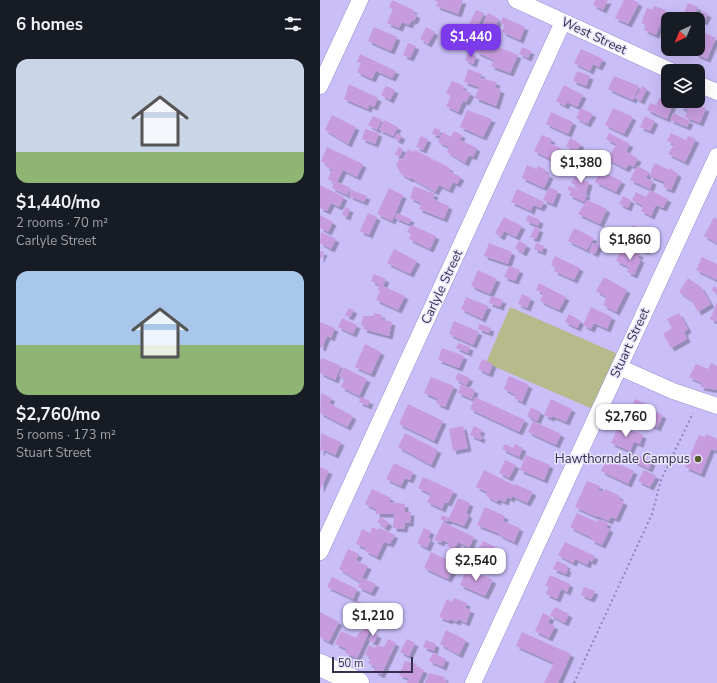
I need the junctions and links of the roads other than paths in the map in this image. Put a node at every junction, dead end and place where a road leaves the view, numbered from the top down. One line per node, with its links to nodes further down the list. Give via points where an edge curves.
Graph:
1 (360, 0): 5 (street)
2 (516, 0): 3 (street, West Street)
3 (564, 22): 4 (street, West Street); 11 (street, Carlyle Street)
4 (661, 66)
5 (320, 86)
6 (705, 87): 7 (street)
7 (717, 92)
8 (717, 156): 9 (street, Stuart Street)
9 (620, 366): 10 (street, via 673,391); 14 (street, Stuart Street)
10 (717, 406)
11 (320, 552)
12 (320, 665): 13 (highway)
13 (358, 683)
14 (473, 683)

